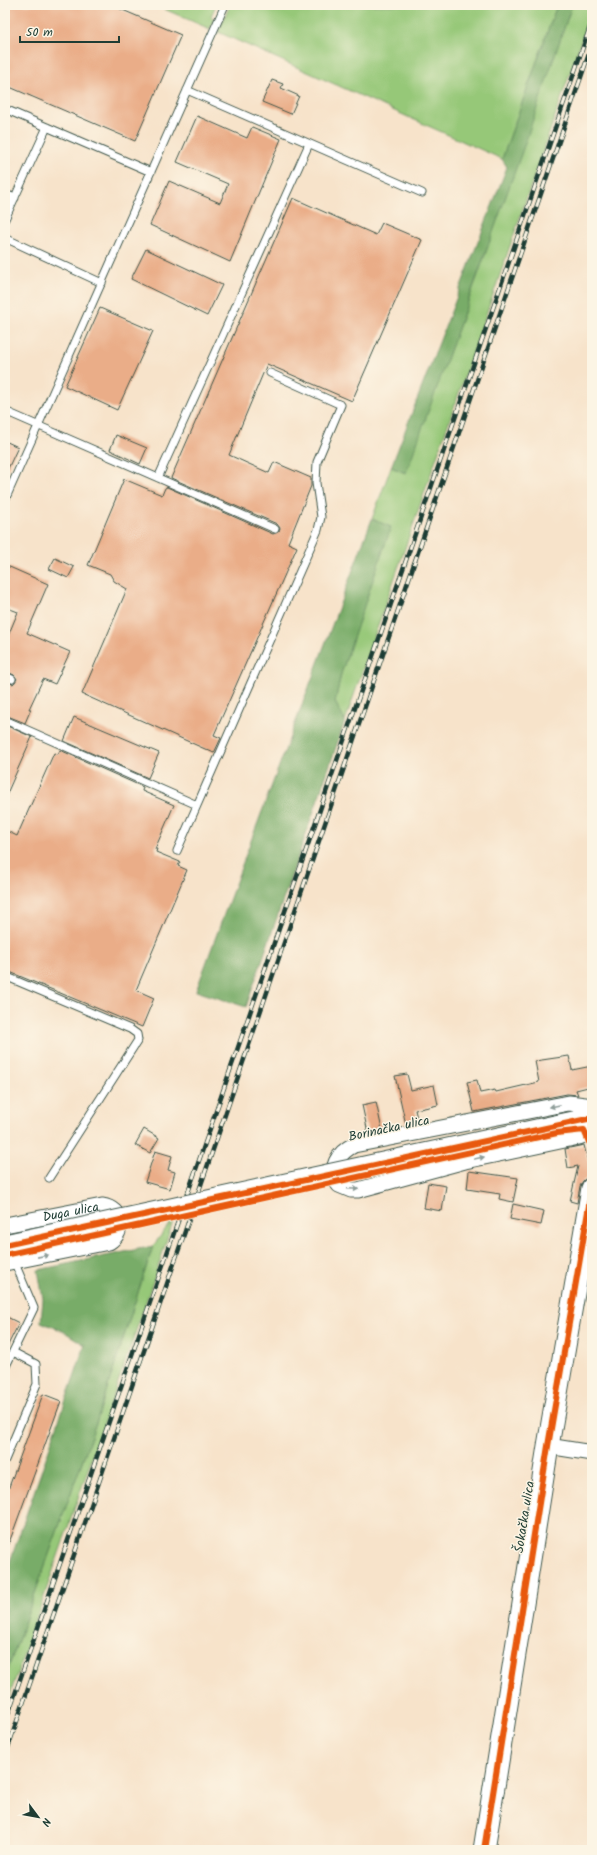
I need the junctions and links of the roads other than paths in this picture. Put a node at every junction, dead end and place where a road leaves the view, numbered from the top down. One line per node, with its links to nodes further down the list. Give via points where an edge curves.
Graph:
1 (225, 5): 2 (lane)
2 (187, 90): 5 (lane); 6 (lane)
3 (5, 109): 4 (lane)
4 (47, 127): 6 (lane); 9 (lane)
5 (309, 144): 8 (lane); 16 (lane)
6 (151, 172): 12 (lane)
7 (5, 194): 9 (lane)
8 (422, 194)
9 (15, 198): 10 (lane)
10 (5, 219)
11 (5, 238): 12 (lane)
12 (102, 283): 15 (lane)
13 (270, 373): 20 (lane, via 341,405 317,462 316,484 321,517 318,530)
14 (5, 412): 15 (lane)
15 (39, 426): 16 (lane); 17 (lane)
16 (158, 478): 18 (lane)
17 (5, 500)
18 (275, 529)
19 (5, 720): 20 (lane)
20 (197, 805): 21 (lane)
21 (177, 851)
22 (5, 976): 26 (lane, via 137,1034 138,1040)
23 (592, 1109): 25 (street, Borinačka ulica, one-way to 25, via 585,1105 569,1103 354,1145 340,1154 334,1167 334,1175 339,1185 350,1190 358,1190 465,1161)
24 (592, 1118): 29 (street, bridge, via 406,1158)
25 (592, 1132)
26 (49, 1178)
27 (592, 1188): 32 (street, Šokačka ulica)
28 (5, 1225): 29 (street, Duga ulica, one-way to 28, via 109,1242 115,1238 118,1231 118,1217 109,1207 94,1207)
29 (8, 1256): 30 (lane, via 34,1308)
30 (13, 1352): 31 (lane); 34 (lane, via 36,1364 37,1384)
31 (5, 1368)
32 (548, 1446): 33 (street); 35 (street, Šokačka ulica)
33 (592, 1453)
34 (5, 1460)
35 (484, 1850)

